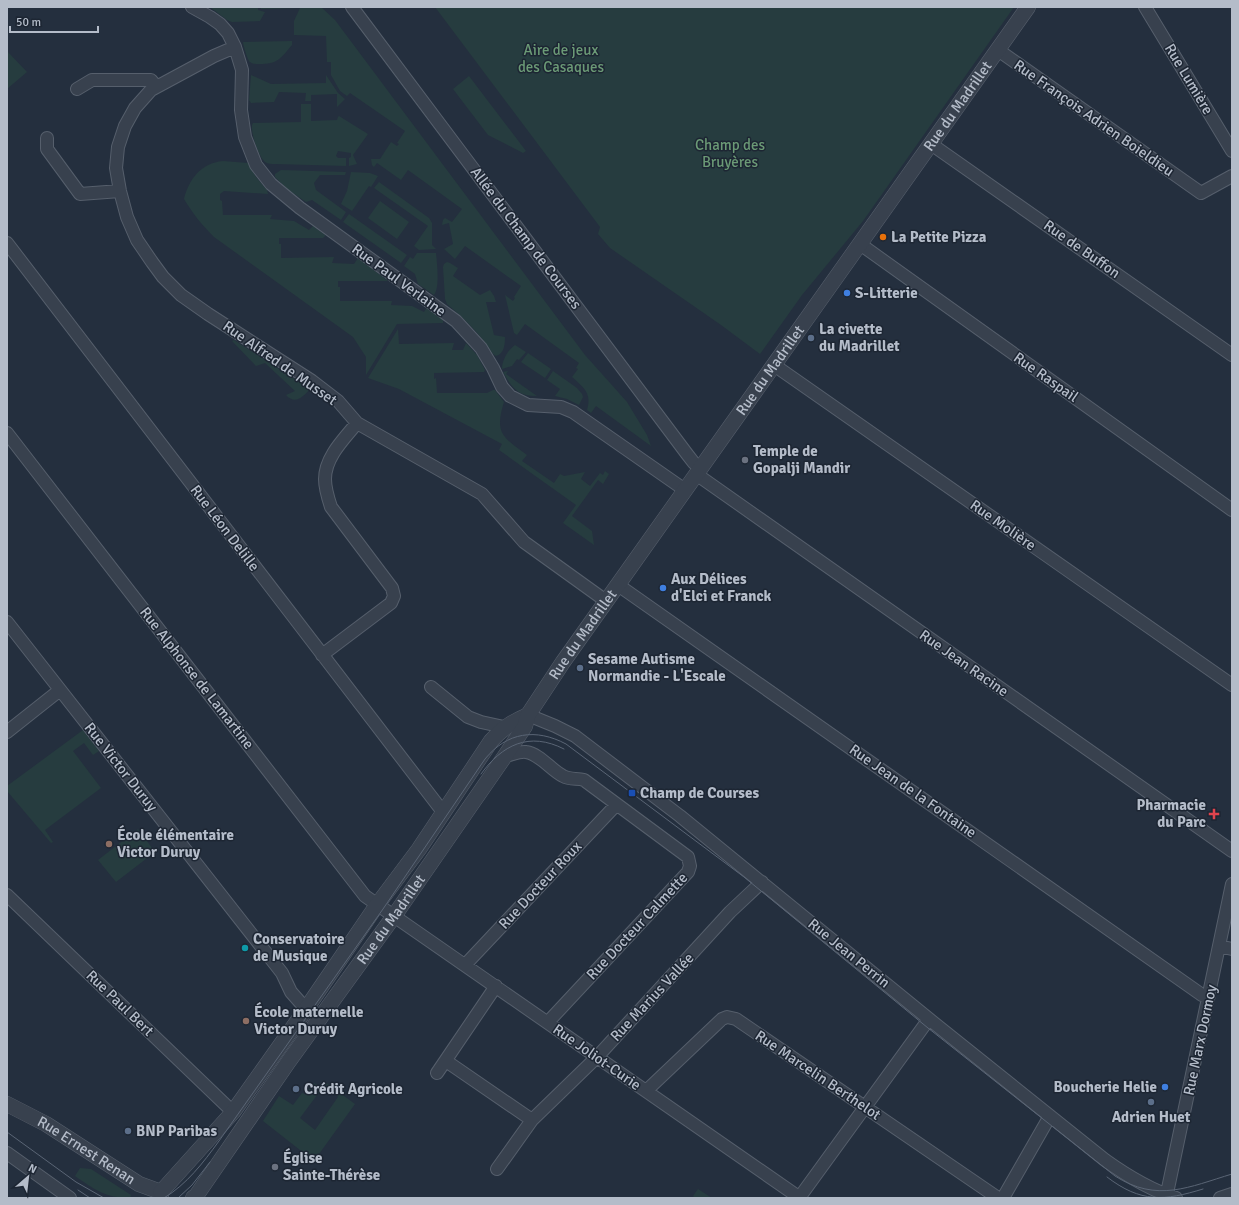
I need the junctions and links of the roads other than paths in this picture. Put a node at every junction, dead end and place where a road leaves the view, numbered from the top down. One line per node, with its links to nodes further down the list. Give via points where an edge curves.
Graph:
1 (192, 7): 5 (street, Rue Paul Verlaine, via 220,24)
2 (352, 7): 20 (street, Allée du Champ de Courses)
3 (1028, 7): 6 (street, Rue du Madrillet)
4 (1145, 7): 11 (street, Rue Lumière)
5 (235, 47): 7 (street, Rue Alfred de Musset); 21 (street, Rue Paul Verlaine, via 242,70 241,110 245,137 256,165 271,184 300,208 456,321 480,348 502,387 510,396 528,405 561,407 573,412)
6 (998, 50): 10 (street, Rue du Madrillet); 12 (street, Rue François Adrien Boieldieu, via 1201,194)
7 (156, 86): 8 (street, via 150,80 92,80); 13 (street, Rue Alfred de Musset, via 135,108 125,126 118,147 116,168)
8 (77, 89)
9 (47, 138): 13 (street, via 47,149 80,194)
10 (931, 144): 15 (street, Rue du Madrillet); 16 (street, Rue de Buffon)
11 (1232, 151)
12 (1232, 176)
13 (120, 191): 18 (street, Rue Alfred de Musset, via 127,217 138,240 163,277 181,295 312,381 338,401)
14 (7, 243): 26 (street, Rue Léon Delille)
15 (860, 244): 17 (street, Rue du Madrillet); 22 (street, Rue Raspail)
16 (1232, 356)
17 (774, 365): 20 (street, Rue du Madrillet); 27 (street, Rue Molière)
18 (357, 423): 24 (street, Rue Alfred de Musset, via 482,494 524,542); 26 (street, via 333,453 325,478 327,493 331,507 392,588 394,596 391,603)
19 (7, 433): 40 (street, Rue Alphonse de Lamartine, via 365,896)
20 (699, 471): 21 (street, Rue du Madrillet); 36 (street, Rue Jean Racine)
21 (685, 490): 23 (street, Rue du Madrillet)
22 (1232, 510)
23 (618, 585): 24 (street, Rue du Madrillet); 46 (street, Rue Jean de la Fontaine, via 1202,995)
24 (606, 601): 30 (street, Rue du Madrillet)
25 (7, 622): 29 (street, Rue Victor Duruy)
26 (322, 655): 35 (street, Rue Léon Delille)
27 (1232, 686)
28 (431, 687): 31 (street, via 468,717)
29 (60, 690): 32 (street); 47 (street, Rue Victor Duruy, via 282,973 291,992)
30 (528, 715): 31 (street, Rue du Madrillet); 33 (street, Rue du Madrillet, via 525,726); 37 (street, Rue Jean Perrin, via 575,736)
31 (504, 727): 35 (street, Rue du Madrillet, via 491,741)
32 (7, 732)
33 (505, 756): 34 (street, via 527,752 562,776 584,780); 41 (street, Rue du Madrillet)
34 (616, 805): 44 (street, Rue Docteur Roux); 49 (street, Rue Docteur Calmette, via 688,857 690,866 688,872)
35 (443, 812): 40 (street, Rue du Madrillet, via 415,855)
36 (1232, 851)
37 (762, 882): 48 (street, Rue Jean Perrin); 50 (street, Rue Marius Vallée, via 730,912)
38 (1232, 884): 42 (street, Rue Marx Dormoy)
39 (7, 896): 56 (street, Rue Paul Bert)
40 (377, 905): 41 (street, Rue Alphonse de Lamartine); 47 (street, Rue du Madrillet)
41 (394, 916): 44 (street, Rue Joliot-Curie); 65 (street, Rue du Madrillet)
42 (1219, 946): 43 (street); 46 (street, Rue Marx Dormoy)
43 (1232, 949)
44 (465, 965): 45 (street, Rue Joliot-Curie)
45 (496, 986): 49 (street, Rue Joliot-Curie); 51 (street)
46 (1209, 996): 63 (street, Rue Marx Dormoy)
47 (306, 1010): 56 (street, Rue du Madrillet)
48 (929, 1019): 55 (street); 57 (street, Rue Jean Perrin)
49 (548, 1022): 50 (street, Rue Joliot-Curie)
50 (597, 1057): 53 (street, Rue Joliot-Curie); 58 (street, Rue Marius Vallée)
51 (446, 1061): 52 (street); 58 (street)
52 (437, 1073)
53 (646, 1091): 55 (street, Rue Marcelin Berthelot, via 727,1017 736,1019); 66 (street, Rue Joliot-Curie)
54 (7, 1104): 62 (street, Rue Ernest Renan, via 46,1124 139,1184)
55 (865, 1107): 66 (street); 67 (street, Rue Marcelin Berthelot)
56 (233, 1112): 62 (street, Rue du Madrillet)
57 (1050, 1116): 63 (street, Rue Jean Perrin, via 1124,1174); 68 (street)
58 (532, 1120): 60 (street, Rue Marius Vallée)
59 (7, 1152): 64 (street)
60 (497, 1169)
61 (1232, 1194): 69 (street)
62 (161, 1195)
63 (1170, 1197)
64 (70, 1198)
65 (193, 1198)
66 (800, 1198)
67 (998, 1198)
68 (1003, 1198)
69 (1220, 1198)

